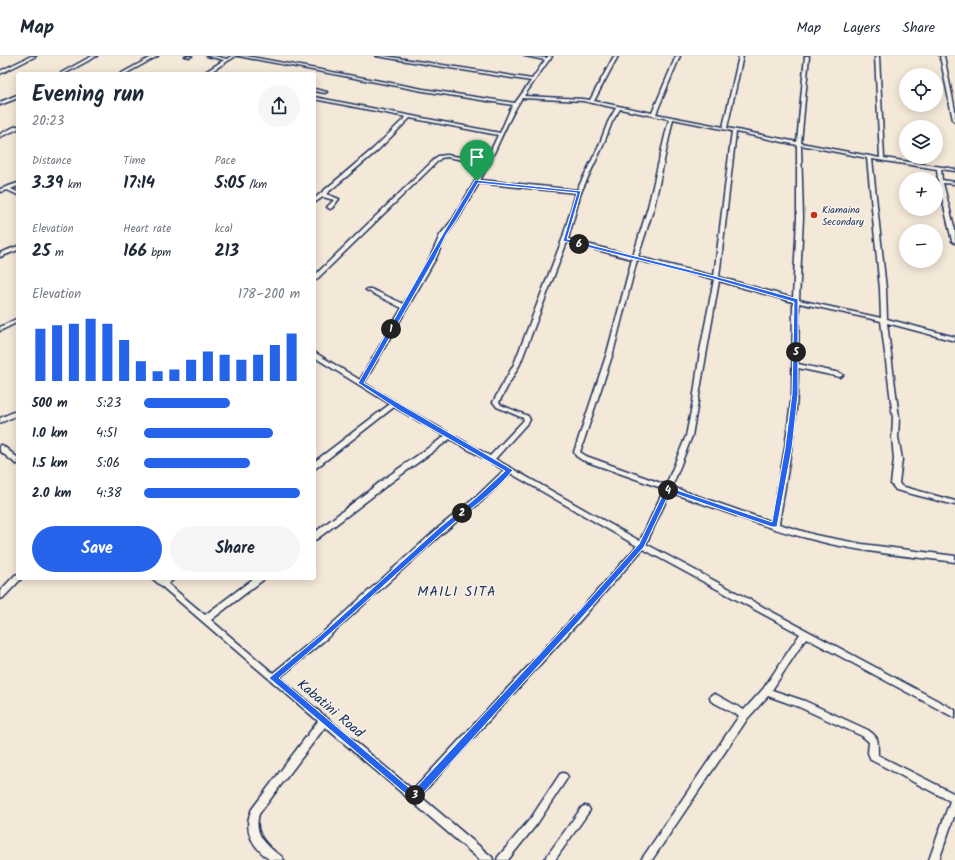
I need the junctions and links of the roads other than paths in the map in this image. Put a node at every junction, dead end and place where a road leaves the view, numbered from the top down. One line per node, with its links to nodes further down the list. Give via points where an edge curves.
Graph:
1 (34, 56): 20 (street)
2 (95, 56): 17 (street)
3 (156, 56): 18 (street)
4 (209, 56): 16 (street)
5 (234, 56): 16 (street)
6 (240, 56): 29 (street, via 423,90)
7 (378, 56): 21 (street)
8 (527, 56): 15 (street)
9 (616, 56): 27 (street)
10 (678, 56): 31 (street)
11 (741, 56): 36 (street)
12 (807, 56): 40 (street)
13 (877, 56): 42 (street)
14 (942, 56): 34 (street)
15 (550, 58): 21 (street)
16 (228, 60): 19 (street)
17 (65, 72)
18 (126, 72)
19 (207, 72)
20 (0, 73)
21 (534, 80): 25 (street)
22 (316, 90): 23 (street)
23 (325, 92)
24 (16, 97): 28 (street)
25 (521, 97): 27 (street); 29 (street)
26 (316, 98): 32 (street)
27 (590, 102): 30 (street)
28 (0, 104)
29 (516, 104): 38 (street)
30 (618, 108): 31 (street); 54 (street)
31 (654, 114): 33 (street)
32 (410, 116): 38 (street); 56 (street)
33 (671, 118): 36 (street); 64 (street, via 652,207)
34 (955, 120)
35 (16, 128): 39 (street)
36 (725, 129): 37 (street)
37 (734, 131): 40 (street); 66 (street)
38 (500, 134): 43 (street)
39 (0, 136)
40 (798, 144): 41 (street); 68 (street, via 800,218)
41 (869, 157): 42 (street); 70 (street, via 883,281)
42 (882, 159): 44 (street)
43 (488, 163): 47 (street); 65 (street, via 440,157)
44 (939, 168): 45 (street); 46 (street)
45 (955, 170)
46 (940, 172)
47 (477, 181): 54 (street); 69 (street, via 443,235)
48 (943, 181): 49 (street)
49 (955, 183)
50 (16, 185): 52 (street)
51 (943, 188): 59 (street)
52 (8, 189): 53 (street); 55 (street)
53 (0, 191)
54 (579, 192): 60 (street)
55 (16, 193)
56 (322, 195): 57 (street); 58 (street, via 337,199)
57 (316, 199)
58 (330, 207)
59 (953, 224): 61 (street)
60 (565, 240): 64 (street); 84 (street, via 517,364 496,403 524,416 527,420)
61 (955, 241)
62 (16, 249): 63 (street)
63 (0, 255)
64 (636, 259): 66 (street); 87 (street, via 578,454)
65 (316, 277)
66 (716, 278): 68 (street); 87 (street, via 690,429)
67 (369, 290): 69 (street)
68 (796, 301): 70 (street); 75 (street)
69 (405, 307): 77 (street)
70 (884, 320): 73 (street); 88 (street, via 896,418 896,484 899,488)
71 (16, 321): 72 (street)
72 (0, 329)
73 (955, 339)
74 (316, 355): 77 (street)
75 (795, 365): 76 (street); 89 (street, via 795,394)
76 (840, 375)
77 (360, 383): 78 (street)
78 (394, 404): 81 (street); 85 (street)
79 (16, 413): 80 (street)
80 (0, 421)
81 (450, 436): 84 (street); 90 (street)
82 (0, 447): 83 (street)
83 (16, 460)
84 (490, 460): 86 (street)
85 (316, 464)
86 (509, 470): 91 (street); 99 (street, via 324,636)
87 (668, 489): 89 (street); 91 (street)
88 (955, 503)
89 (775, 526): 92 (street, via 862,548)
90 (316, 534)
91 (642, 545): 98 (street); 106 (street)
92 (955, 559)
93 (16, 579): 96 (street)
94 (163, 580): 97 (street, Kabatini Road)
95 (257, 580): 97 (street)
96 (0, 596)
97 (205, 620): 99 (street, Kabatini Road)
98 (804, 634): 100 (street); 102 (street)
99 (273, 678): 104 (street, Kabatini Road)
100 (766, 692): 103 (street); 107 (street, via 802,704 865,733 874,740 874,757)
101 (714, 698): 103 (street)
102 (955, 714)
103 (745, 715): 113 (street)
104 (324, 721): 106 (street, Kabatini Road); 109 (street, via 255,812 252,825 258,840)
105 (563, 777): 111 (street, via 534,821)
106 (414, 797): 110 (street, Kabatini Road)
107 (955, 799): 114 (street)
108 (585, 810): 112 (street)
109 (279, 860)
110 (488, 860)
111 (502, 860)
112 (549, 860)
113 (646, 860)
114 (934, 860)

